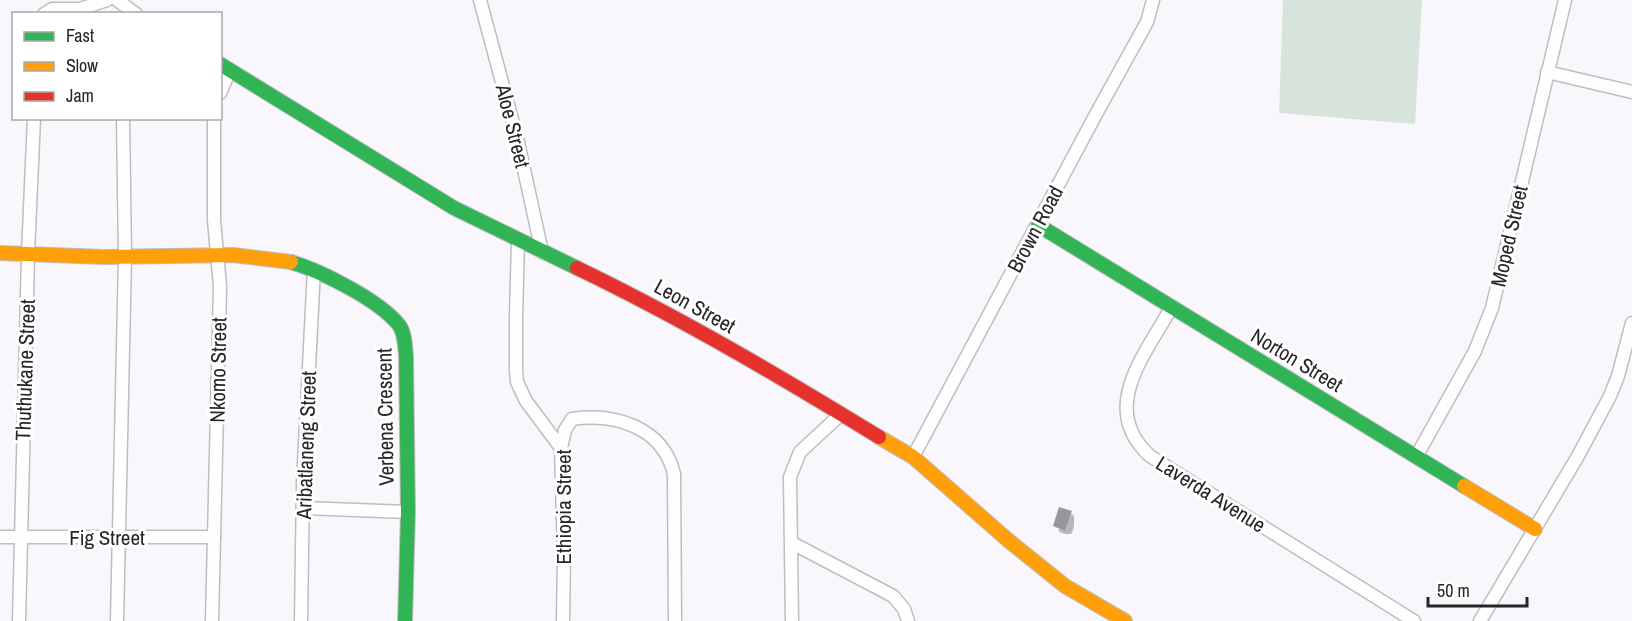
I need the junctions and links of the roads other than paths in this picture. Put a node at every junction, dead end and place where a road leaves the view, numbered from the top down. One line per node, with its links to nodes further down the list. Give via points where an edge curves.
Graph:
1 (107, 0): 6 (street, via 80,9)
2 (117, 0): 7 (street)
3 (480, 0): 17 (street, Aloe Street)
4 (1153, 0): 15 (street, Brown Road, via 1147,22)
5 (1565, 0): 9 (street, Moped Street)
6 (47, 12)
7 (134, 12)
8 (225, 67): 10 (street); 16 (street, Leon Street, via 453,208)
9 (1547, 72): 11 (street); 28 (street, Moped Street, via 1492,308 1475,351)
10 (222, 83)
11 (1632, 92)
12 (34, 120): 19 (street, Thuthukane Street)
13 (123, 120): 21 (street)
14 (214, 120): 20 (street, Nkomo Street)
15 (1038, 225): 23 (street, Norton Street); 27 (street, Brown Road)
16 (518, 241): 17 (street, Leon Street); 26 (street, via 518,382 526,401)
17 (542, 252): 25 (street, Leon Street, via 631,294)
18 (0, 254): 19 (street, Verbena Crescent)
19 (28, 254): 21 (street, Verbena Crescent); 33 (street, Thuthukane Street)
20 (218, 256): 21 (street, Verbena Crescent); 22 (street, Verbena Crescent, via 267,257); 34 (street, Nkomo Street)
21 (125, 257): 35 (street)
22 (314, 270): 29 (street, Aribatlaneng Street); 30 (street, Verbena Crescent, via 372,303 402,330 406,356)
23 (1171, 308): 28 (street, Norton Street); 47 (street, Laverda Avenue, via 1127,392 1127,419 1143,450)
24 (1632, 323): 31 (street, via 1610,396)
25 (841, 414): 27 (street, Leon Street); 36 (street, via 800,452 795,462 790,477)
26 (561, 448): 42 (street, Ethiopia Street); 43 (street, Ethiopia Street, via 572,419 605,417 642,430 661,445 671,460)
27 (913, 457): 46 (street, Leon Street, via 1065,586)
28 (1416, 457): 31 (street, Norton Street)
29 (303, 508): 30 (street); 40 (street, Aribatlaneng Street)
30 (408, 512): 41 (street, Verbena Crescent)
31 (1534, 529): 48 (street)
32 (0, 537): 33 (street, Fig Street)
33 (20, 537): 35 (street, Fig Street); 37 (street, Thuthukane Street)
34 (214, 537): 35 (street, Fig Street); 39 (street, Nkomo Street)
35 (118, 538): 38 (street)
36 (792, 543): 44 (street); 45 (street, via 893,596)
37 (19, 621)
38 (117, 621)
39 (212, 621)
40 (301, 621)
41 (405, 621)
42 (563, 621)
43 (675, 621)
44 (792, 621)
45 (908, 621)
46 (1125, 621)
47 (1414, 621)
48 (1480, 621)

